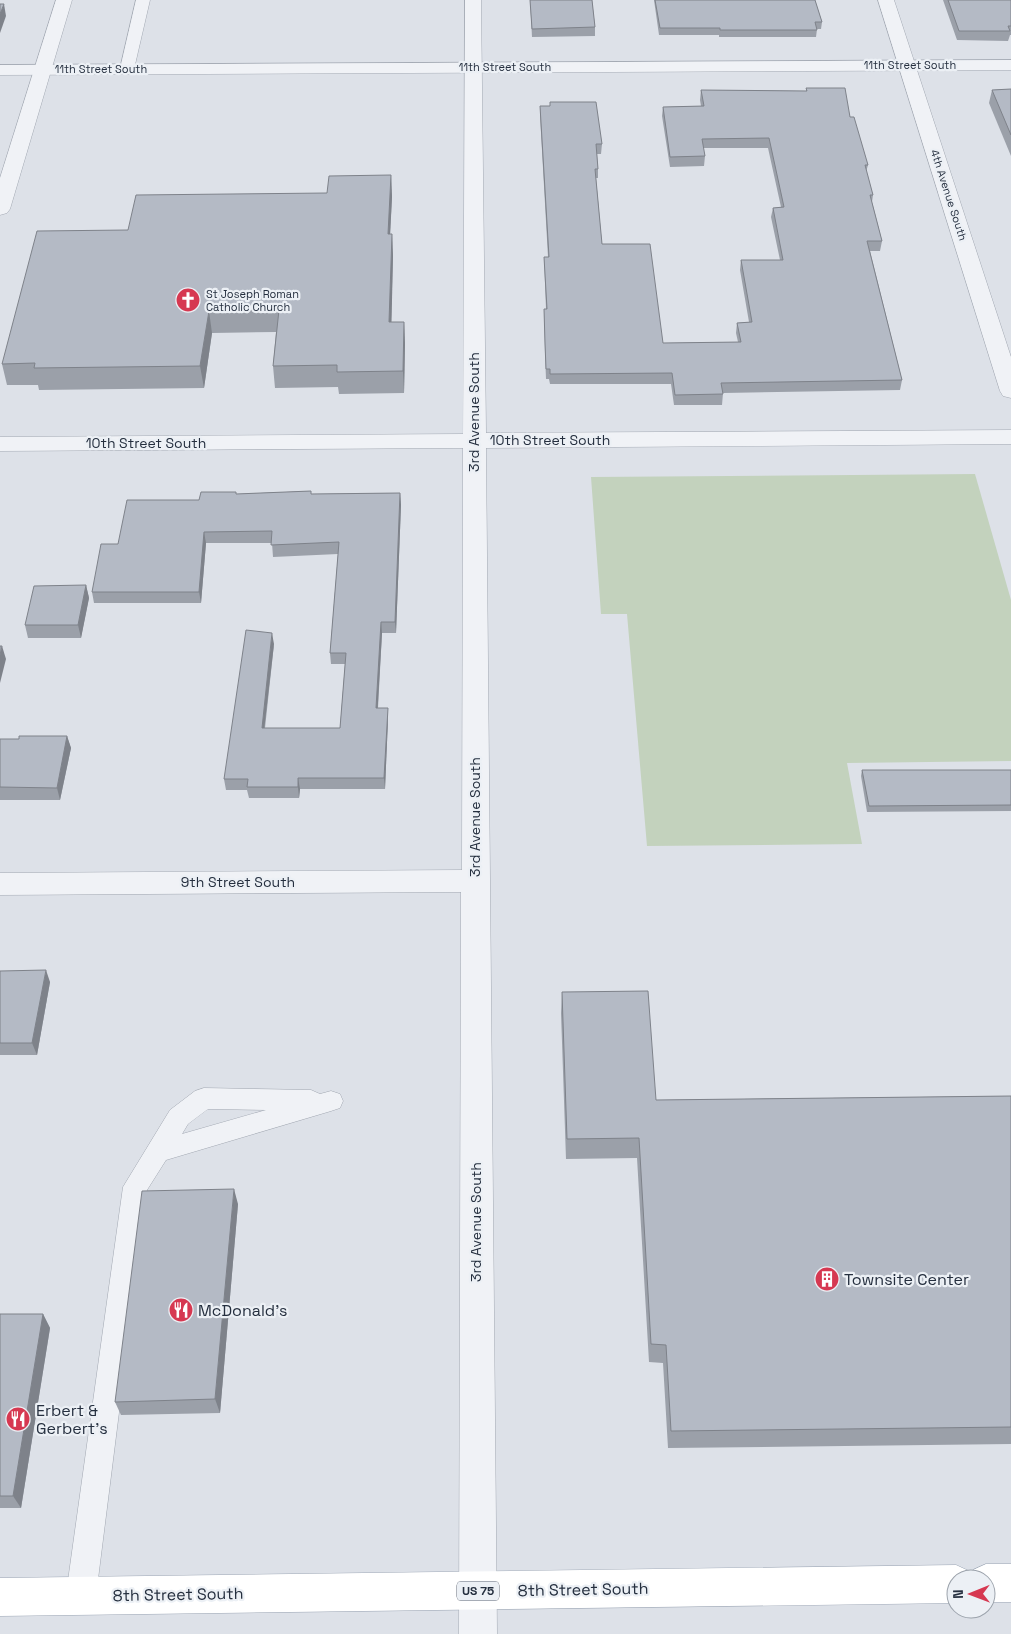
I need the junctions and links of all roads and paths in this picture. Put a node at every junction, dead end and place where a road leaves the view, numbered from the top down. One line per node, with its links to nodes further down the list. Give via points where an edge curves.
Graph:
1 (64, 0): 10 (street)
2 (143, 0): 8 (lane)
3 (474, 0): 7 (street, 3rd Avenue South)
4 (886, 0): 6 (street, 4th Avenue South)
5 (1011, 65): 6 (street, 11th Street South)
6 (907, 66): 7 (street, 11th Street South); 12 (street, 4th Avenue South)
7 (473, 67): 8 (street, 11th Street South); 14 (street, 3rd Avenue South)
8 (127, 69): 10 (street, 11th Street South)
9 (0, 70): 10 (street, 11th Street South)
10 (43, 70): 11 (street)
11 (0, 209)
12 (1011, 390)
13 (1011, 437): 14 (street, 10th Street South)
14 (474, 441): 15 (street, 10th Street South); 16 (street, 3rd Avenue South)
15 (0, 444)
16 (476, 881): 17 (street, 9th Street South); 22 (street, 3rd Avenue South)
17 (0, 884)
18 (158, 1152): 18 (lane, via 331,1101 204,1098 178,1117); 23 (lane, via 135,1187)
19 (996, 1583): 20 (main road)
20 (1011, 1583)
21 (946, 1584): 22 (main road, 8th Street South / US 75)
22 (477, 1591): 23 (main road, 8th Street South / US 75); 25 (street, 3rd Avenue South)
23 (81, 1596): 24 (main road, 8th Street South / US 75)
24 (0, 1597)
25 (478, 1634)

